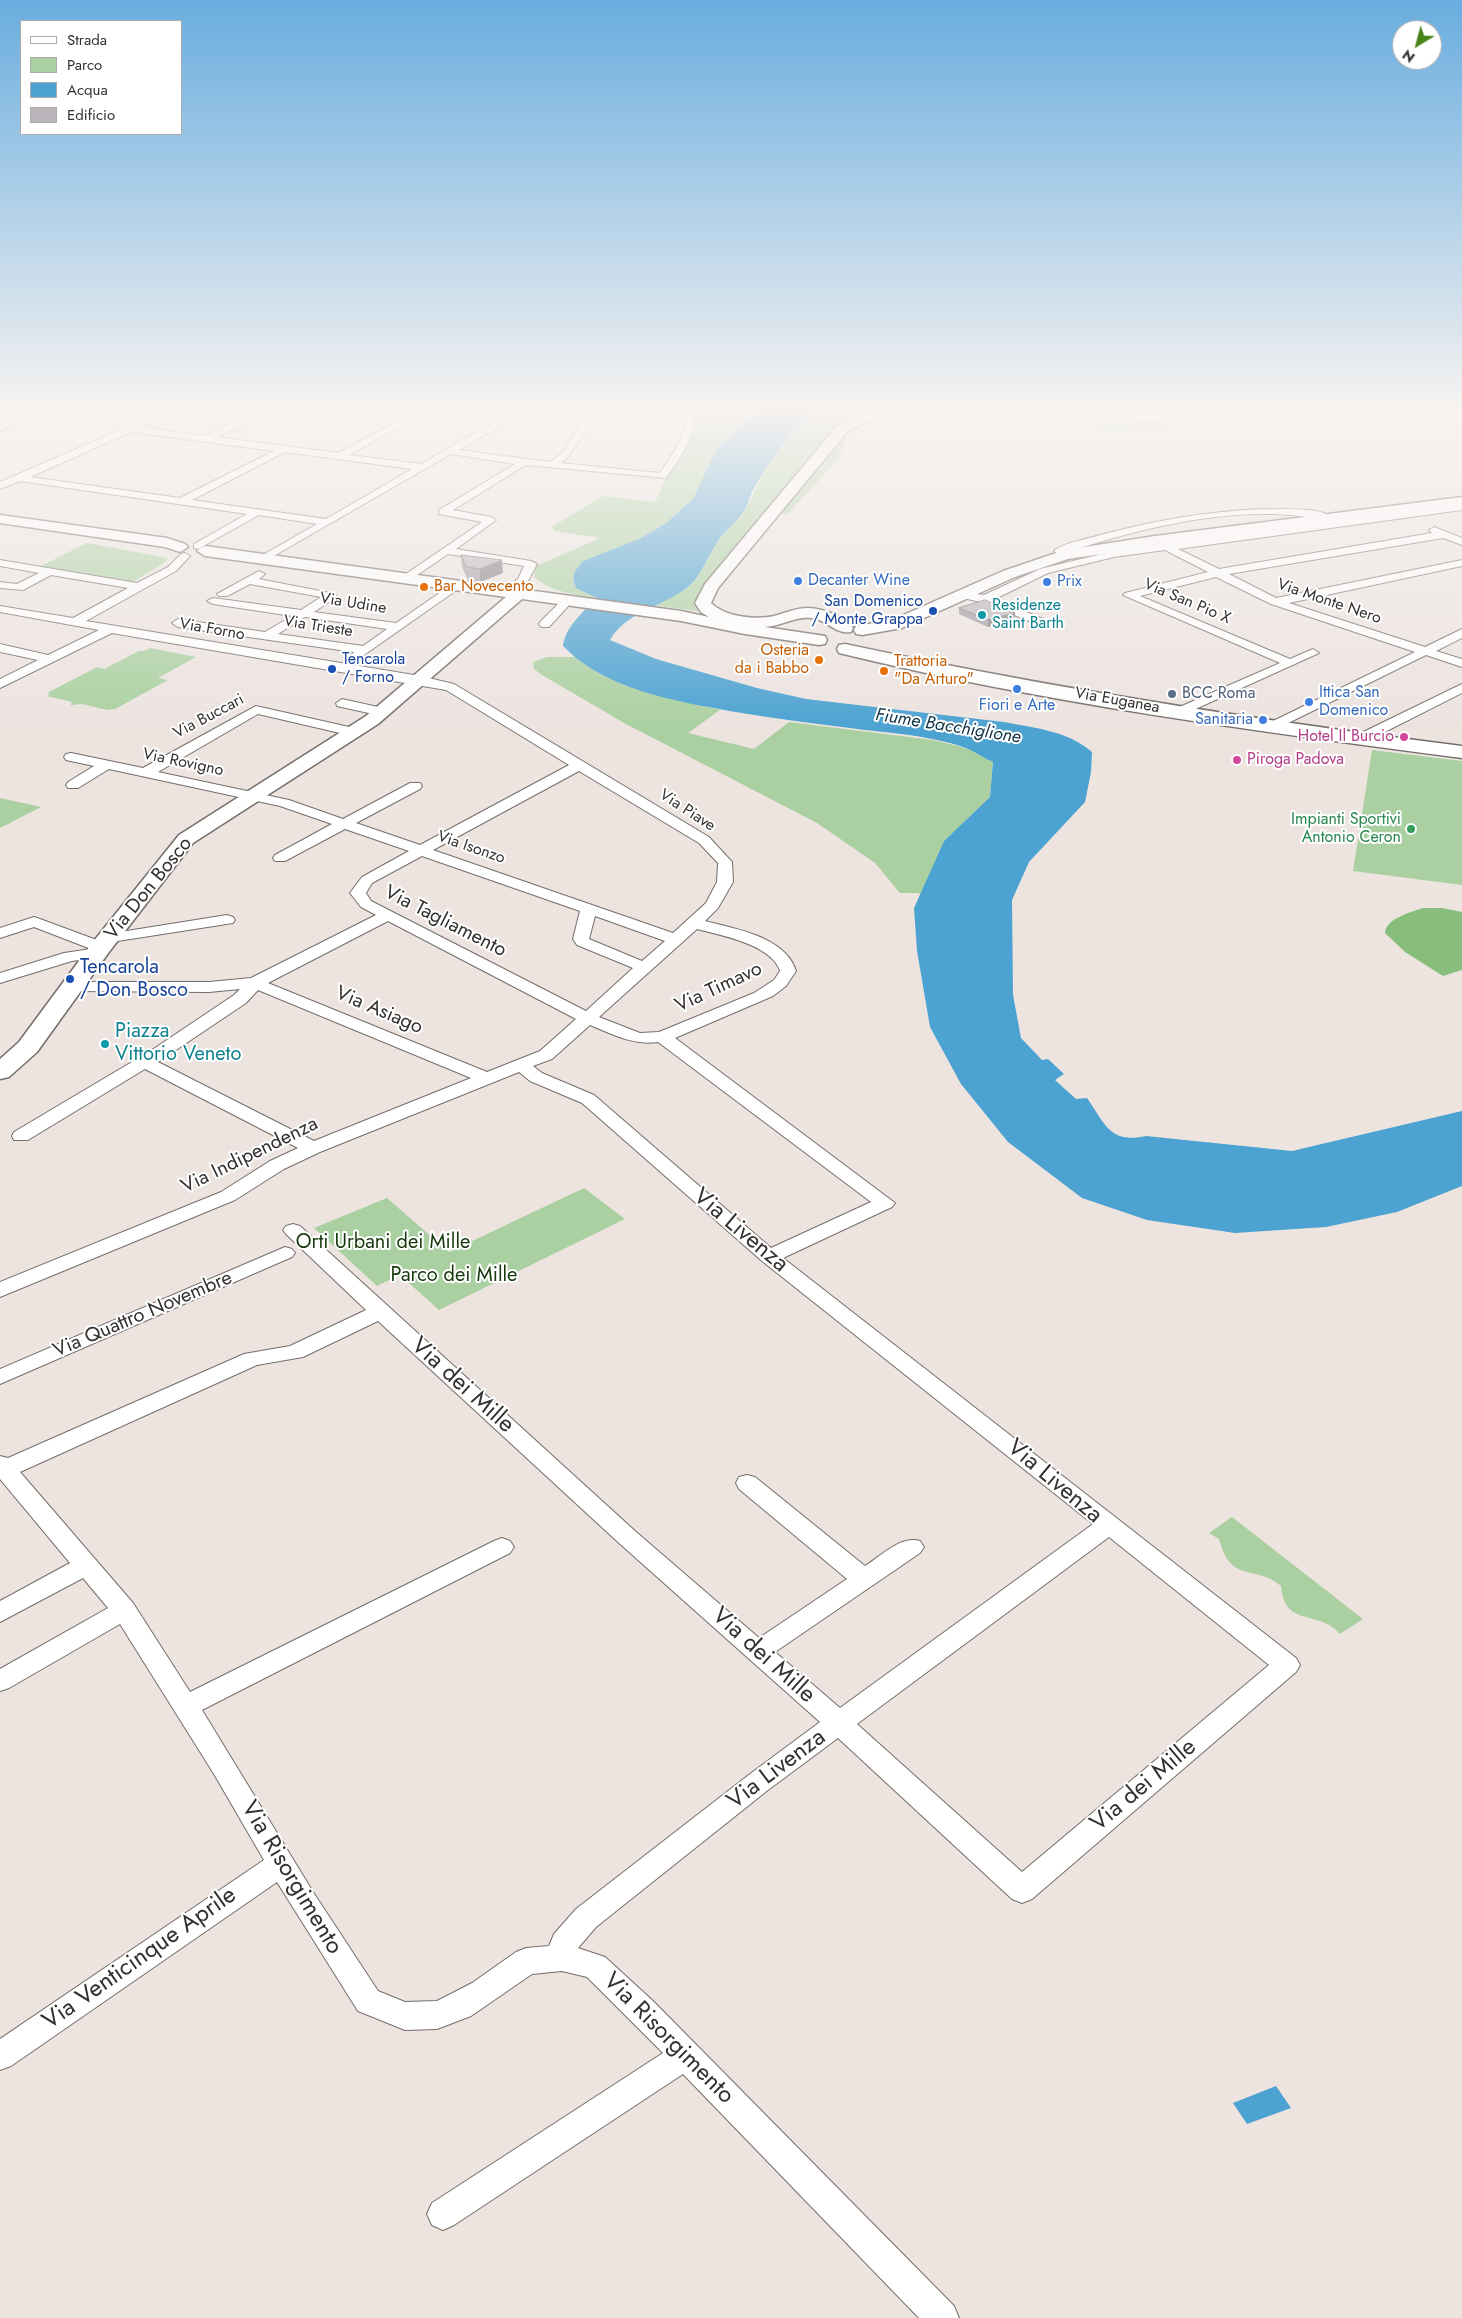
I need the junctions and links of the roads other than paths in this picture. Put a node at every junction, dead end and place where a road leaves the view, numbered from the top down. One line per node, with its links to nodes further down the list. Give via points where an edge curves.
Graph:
1 (254, 514): 18 (street)
2 (273, 514): 14 (street)
3 (340, 514): 14 (street)
4 (456, 514): 20 (street, via 491,520)
5 (771, 514): 46 (street, via 711,587 703,602 705,608 754,623 804,613 820,614)
6 (1247, 514): 22 (street, via 1198,518 1106,537 1059,551)
7 (1309, 514): 11 (street)
8 (1378, 514): 12 (street)
9 (1407, 514): 10 (street)
10 (1401, 515): 12 (street); 16 (street)
11 (1327, 518): 12 (street); 15 (street)
12 (1353, 518): 15 (street)
13 (0, 519): 21 (street, Via Euganea, via 167,543)
14 (327, 522): 23 (street)
15 (1242, 532): 19 (street); 22 (street)
16 (1445, 534): 17 (street); 28 (street)
17 (1462, 542)
18 (201, 546): 21 (street, Via Euganea); 23 (street, Via Euganea)
19 (1164, 546): 28 (street, Via Monte Nero); 35 (street, via 1044,570)
20 (448, 550): 29 (street); 34 (street, via 531,564 523,581)
21 (183, 552): 33 (street, via 172,569)
22 (1065, 555): 35 (street, via 1027,567)
23 (265, 558): 24 (street, Via Euganea)
24 (284, 560): 29 (street, Via Euganea); 30 (street, Via Udine)
25 (1462, 562): 37 (street)
26 (0, 563): 27 (street)
27 (47, 572): 31 (street, via 19,588); 33 (street)
28 (1217, 573): 37 (street, Via Monte Nero); 57 (street, Via San Pio X, via 1128,595)
29 (406, 578): 32 (street, Via Euganea)
30 (249, 580): 39 (street, Via Udine, via 331,596); 39 (street, Via Udine, via 218,598)
31 (0, 585)
32 (450, 585): 34 (street, Via Euganea); 44 (street, Via Trieste)
33 (139, 587): 41 (street)
34 (512, 593): 36 (street, Via Euganea); 60 (street, Via Don Bosco)
35 (977, 594): 40 (street); 49 (street)
36 (568, 601): 43 (street); 46 (street, Via Euganea, via 681,616 745,630 779,633)
37 (1275, 602): 53 (street, Via Monte Nero)
38 (0, 609): 41 (street, Via Forno)
39 (304, 613): 44 (street, Via Udine); 48 (street, Via Trieste)
40 (1039, 621)
41 (77, 622): 45 (street, Via Forno)
42 (178, 623): 48 (street, Via Trieste)
43 (544, 624)
44 (396, 627): 52 (street, Via Trieste)
45 (112, 628): 55 (street); 59 (street, Via Forno)
46 (830, 630): 49 (street, Via Euganea); 51 (street, Via Euganea, via 826,645)
47 (1462, 633): 53 (street)
48 (267, 636): 52 (street, Via Trieste)
49 (868, 637): 51 (street, Via Euganea, via 861,647); 56 (street, Via Euganea, via 875,650)
50 (0, 648): 55 (street)
51 (845, 648): 56 (street, Via Euganea)
52 (364, 650): 59 (street, Via Trieste)
53 (1426, 652): 58 (street, Via Monte Nero); 66 (street)
54 (1313, 653): 57 (street)
55 (50, 659): 61 (street)
56 (893, 659): 65 (street, Via Euganea)
57 (1290, 663): 65 (street)
58 (1462, 663)
59 (342, 667): 60 (street, Via Forno)
60 (420, 680): 64 (street, Via Don Bosco); 72 (street, Via Piave, via 450,687)
61 (0, 684)
62 (1462, 688): 68 (street)
63 (342, 703): 64 (street)
64 (382, 712): 67 (street, Via Don Bosco)
65 (1180, 712): 66 (street, Via Euganea)
66 (1274, 726): 68 (street, Via Euganea)
67 (353, 732): 73 (street, Via Buccari, via 256,710); 76 (street, Via Don Bosco)
68 (1360, 739): 69 (street, Via Euganea)
69 (1462, 751)
70 (71, 757): 71 (street, Via Rovigno)
71 (106, 765): 73 (street, Via Rovigno); 74 (street)
72 (579, 765): 78 (street, Via Tagliamento); 83 (street, Via Piave, via 704,840 725,862 725,882 713,905)
73 (145, 773): 76 (street, Via Rovigno)
74 (73, 785)
75 (416, 786): 77 (street)
76 (254, 795): 77 (street, Via Isonzo); 86 (street, Via Don Bosco, via 186,839)
77 (343, 823): 78 (street, Via Isonzo); 79 (street)
78 (422, 849): 80 (street, Via Isonzo); 81 (street, Via Tagliamento, via 367,880 358,893 366,904)
79 (280, 858)
80 (589, 908): 85 (street, Via Isonzo); 87 (street, via 583,942)
81 (388, 915): 89 (street); 91 (street, Via Tagliamento)
82 (227, 920): 86 (street, via 142,932)
83 (694, 923): 85 (street, Via Piave); 92 (street, Via Timavo, via 749,938 768,947 782,957 787,967 786,975 780,984 768,991)
84 (0, 933): 86 (street, via 34,922)
85 (675, 939): 87 (street, Via Piave)
86 (106, 941): 88 (street); 90 (street, Via Don Bosco)
87 (644, 967): 91 (street, Via Piave)
88 (0, 978)
89 (255, 982): 90 (street, via 209,987); 93 (street, via 240,999); 96 (street, Via Asiago)
90 (74, 986): 95 (street, Via Don Bosco, via 28,1047)
91 (586, 1018): 92 (street, Via Timavo, via 641,1038); 94 (street, Via Piave, via 546,1055)
92 (662, 1037): 101 (street, via 885,1203)
93 (145, 1062): 97 (street); 98 (street)
94 (522, 1066): 96 (street, Via Indipendenza); 101 (street, Via Livenza, via 536,1076 588,1099)
95 (0, 1072)
96 (488, 1079): 98 (street, Via Indipendenza)
97 (21, 1136)
98 (313, 1148): 102 (street, Via Indipendenza, via 277,1165 228,1196)
99 (293, 1230): 103 (street, Via dei Mille)
100 (285, 1253): 104 (street, Via Quattro Novembre)
101 (769, 1257): 107 (street, Via Livenza)
102 (0, 1290)
103 (380, 1312): 105 (street, via 295,1352 252,1359); 114 (street, Via dei Mille)
104 (0, 1377)
105 (3, 1466): 110 (street, Via Risorgimento)
106 (747, 1482): 111 (street)
107 (1109, 1524): 117 (street, Via Livenza); 117 (street, Via dei Mille, via 1287,1664 1022,1890)
108 (502, 1547): 116 (street)
109 (912, 1547): 111 (street)
110 (87, 1565): 112 (street, Via Risorgimento); 113 (street)
111 (864, 1579): 114 (street)
112 (124, 1610): 115 (street); 116 (street, Via Risorgimento)
113 (0, 1612)
114 (758, 1651): 117 (street, Via dei Mille)
115 (0, 1681)
116 (186, 1706): 118 (street, Via Risorgimento)
117 (839, 1723): 119 (street, Via Livenza, via 586,1918 564,1943)
118 (281, 1864): 119 (street, Via Risorgimento, via 368,2001 405,2016 436,2015 482,1993 526,1961); 121 (street, Via Venticinque Aprile)
119 (562, 1958): 120 (street, Via Risorgimento, via 595,1966)
120 (686, 2055): 122 (street); 123 (street, Via Risorgimento)
121 (0, 2056)
122 (443, 2214)
123 (942, 2318)

